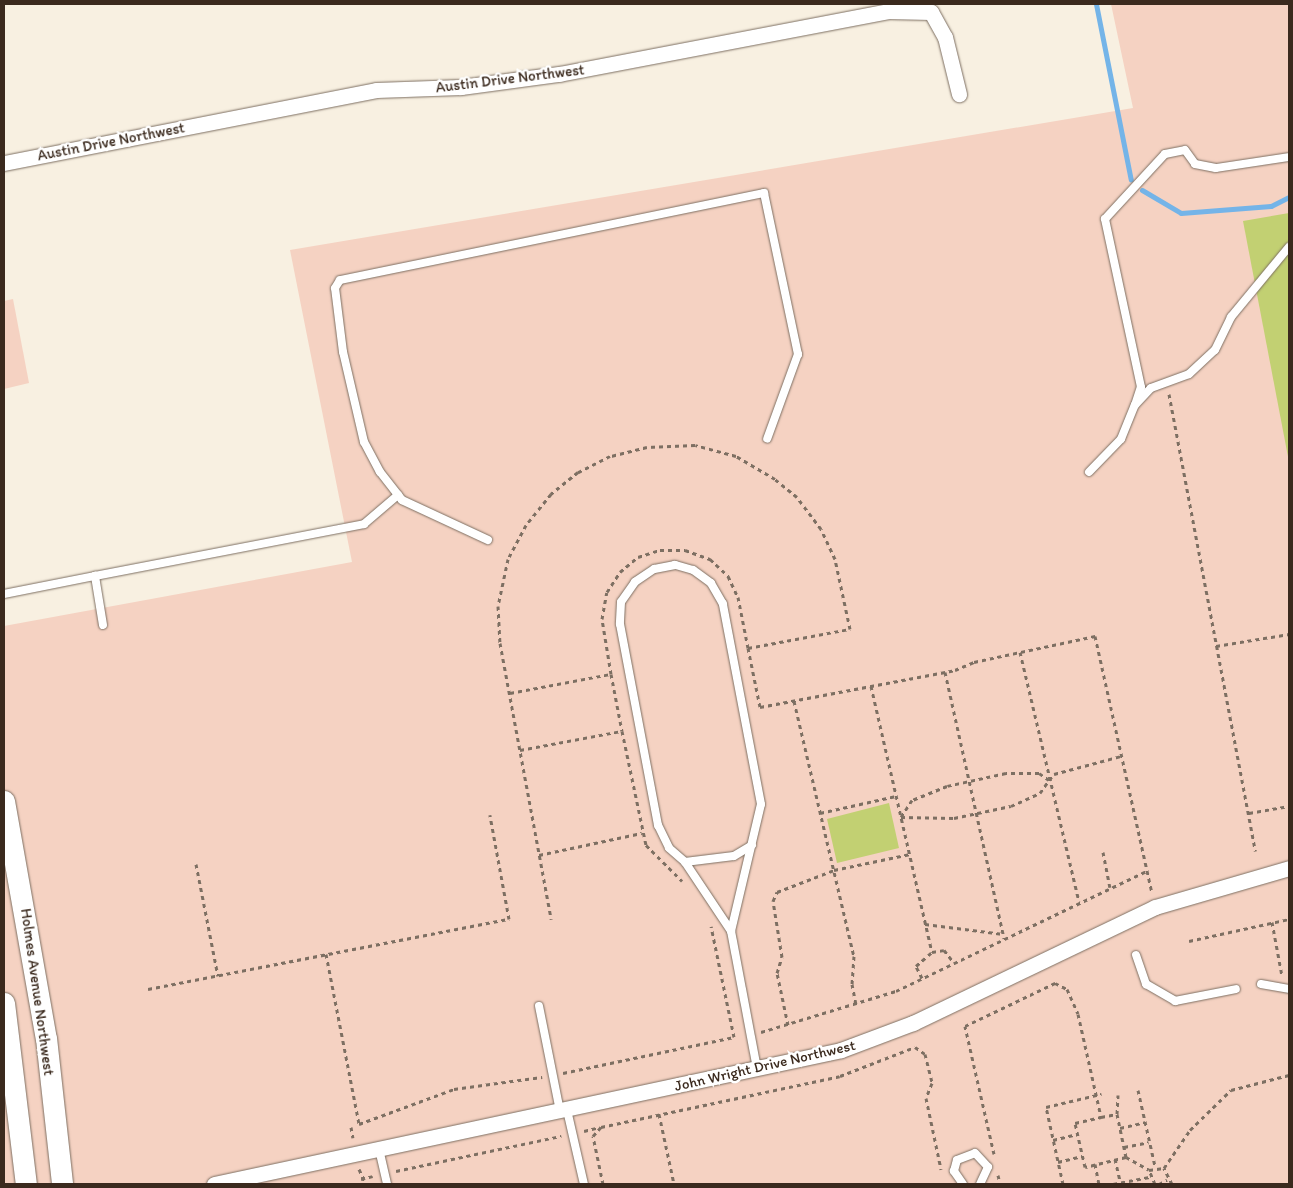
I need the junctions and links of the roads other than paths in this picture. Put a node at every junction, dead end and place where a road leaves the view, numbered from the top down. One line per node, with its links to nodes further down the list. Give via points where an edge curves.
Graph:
1 (959, 94): 3 (street, Austin Drive Northwest, via 945,37 931,12 888,11 559,74 461,87 376,90)
2 (1289, 157): 5 (lane, via 1216,168 1195,164 1185,150 1165,154 1105,219 1141,387)
3 (4, 163)
4 (1289, 247): 5 (lane, via 1231,317 1215,350 1201,364 1151,388)
5 (1135, 405): 7 (lane, via 1121,439)
6 (768, 439): 8 (lane, via 798,354 764,193 340,280 335,288 343,352 364,442)
7 (1089, 472)
8 (398, 495): 9 (lane, via 428,515); 10 (lane, via 364,524)
9 (488, 540)
10 (95, 576): 11 (lane); 12 (lane)
11 (4, 594)
12 (103, 625)
13 (4, 801): 28 (main road, Holmes Avenue Northwest, via 46,1038)
14 (752, 845): 15 (lane, via 734,856); 15 (lane, via 761,804 722,604 712,583 693,570 675,565 654,569 635,582 621,602 620,624 658,825 669,848); 17 (lane)
15 (685, 862): 17 (lane)
16 (1289, 868): 24 (street, John Wright Drive Northwest, via 1155,907 886,1034 842,1050)
17 (731, 931): 24 (lane)
18 (1136, 956): 20 (lane, via 1146,984 1157,994 1175,1001)
19 (1261, 984): 21 (lane)
20 (1236, 989)
21 (1289, 989)
22 (4, 1003): 27 (main road)
23 (539, 1006): 25 (lane, via 552,1075)
24 (757, 1070): 25 (street, John Wright Drive Northwest)
25 (563, 1111): 26 (street, John Wright Drive Northwest); 31 (lane)
26 (379, 1149): 29 (street, John Wright Drive Northwest); 30 (lane)
27 (26, 1184)
28 (62, 1184)
29 (214, 1184)
30 (387, 1184)
31 (584, 1184)
32 (963, 1184): 33 (lane, via 954,1171 958,1160 975,1153 988,1167)
33 (980, 1184)

